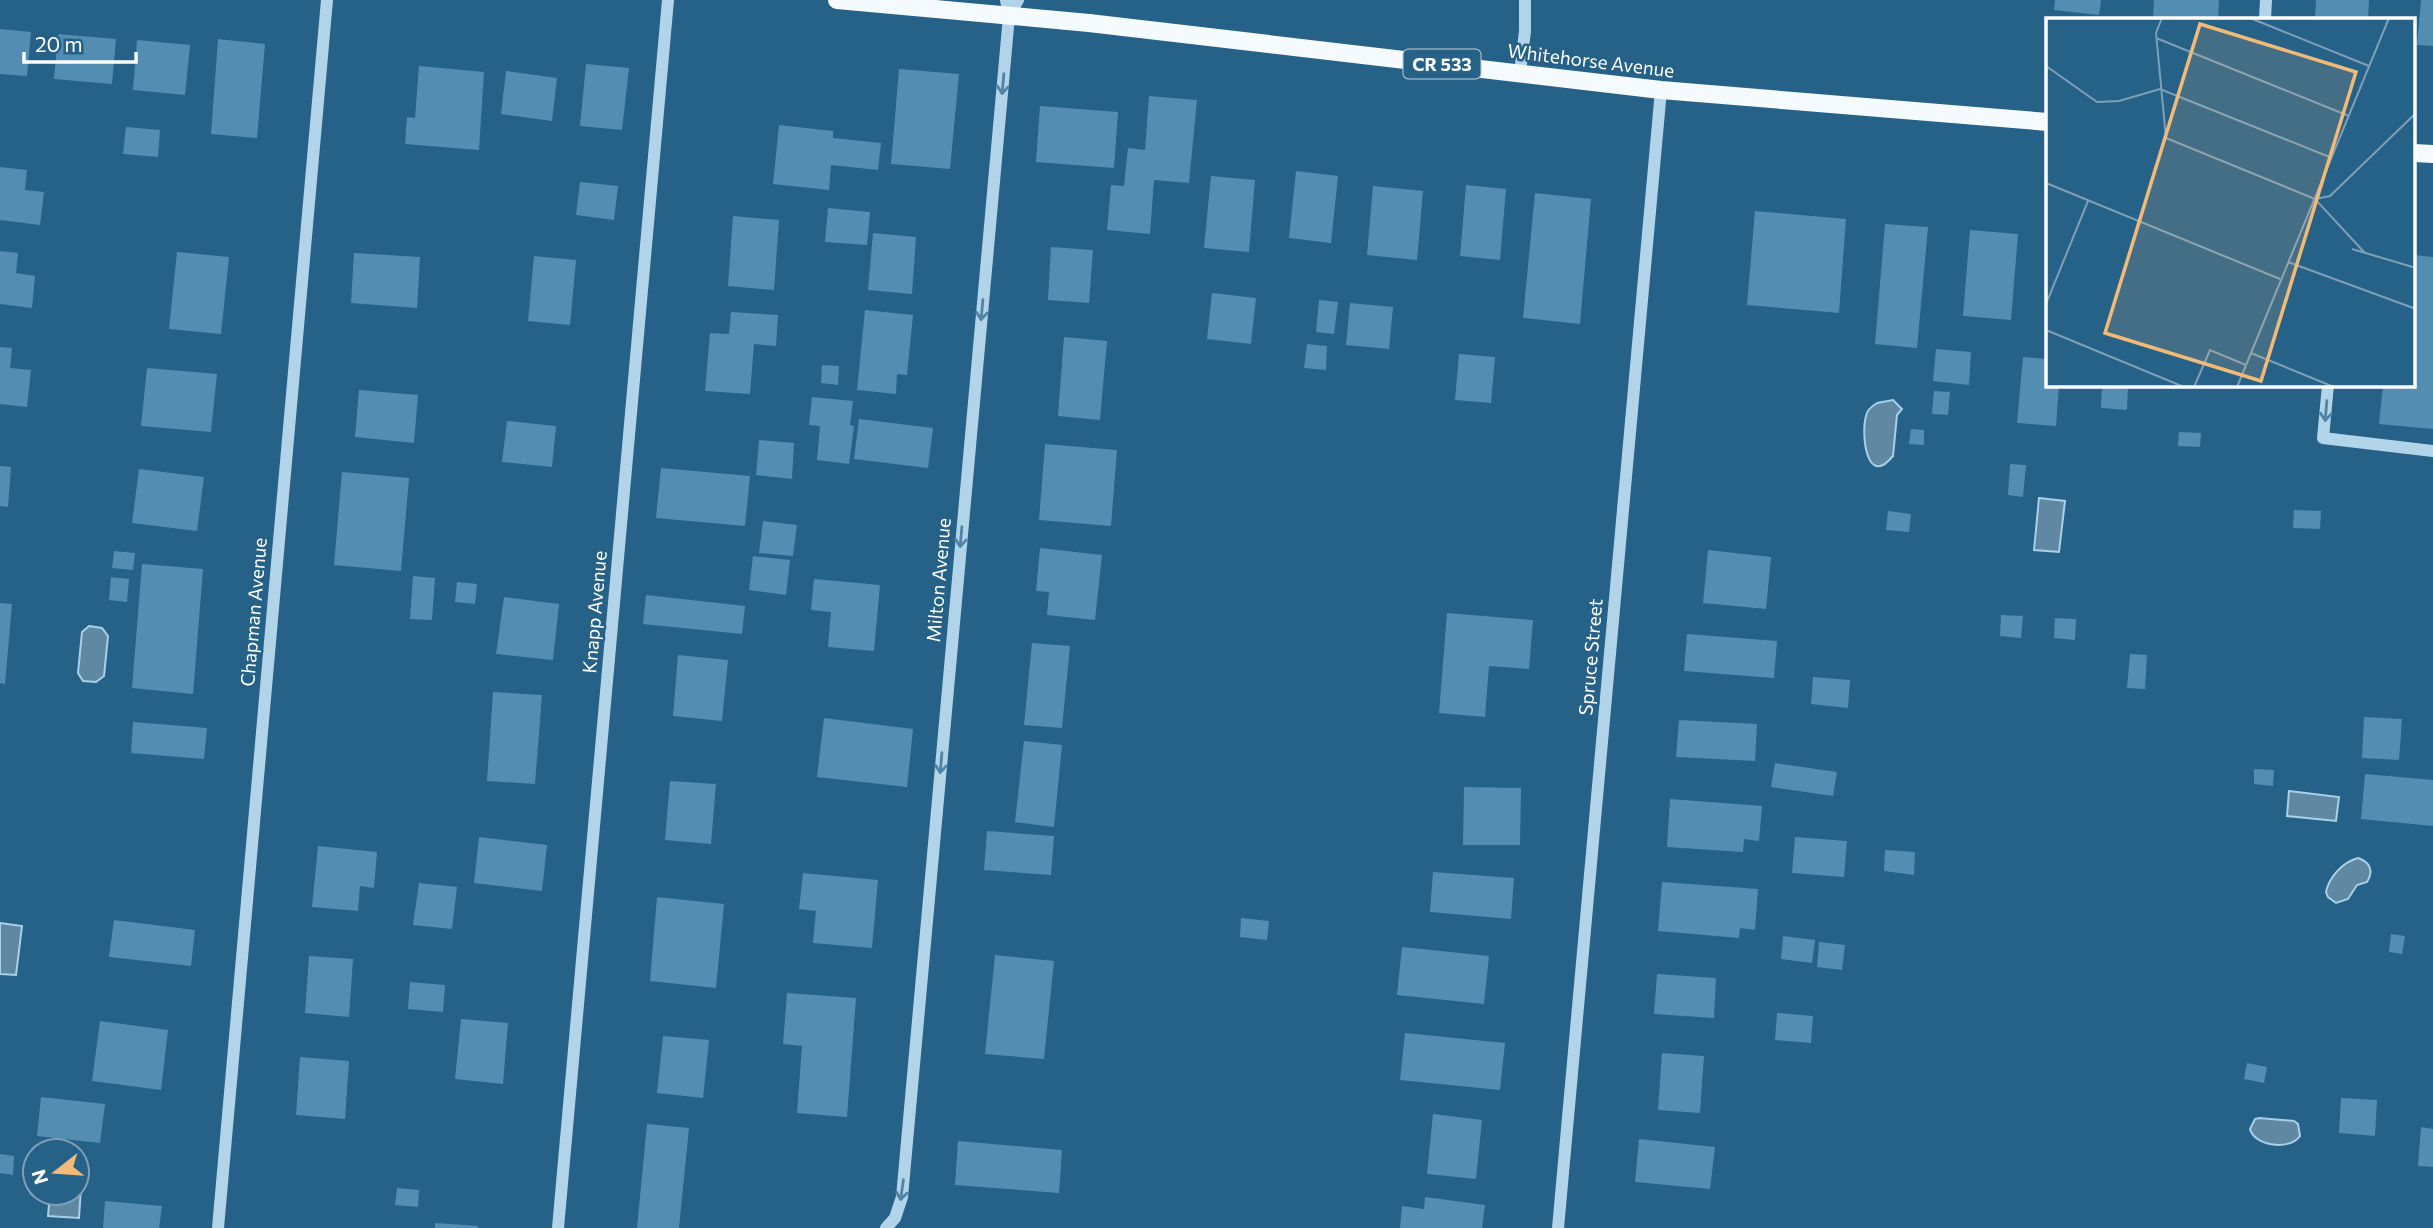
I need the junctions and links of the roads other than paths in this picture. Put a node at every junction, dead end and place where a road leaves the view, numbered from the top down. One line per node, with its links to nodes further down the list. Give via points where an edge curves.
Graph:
1 (327, 0): 14 (street, Chapman Avenue)
2 (668, 0): 15 (street, Knapp Avenue)
3 (837, 0): 7 (main road, Whitehorse Avenue / CR 533)
4 (1018, 0): 7 (street)
5 (1525, 0): 9 (street)
6 (2266, 0): 8 (street)
7 (1007, 8): 9 (main road, Whitehorse Avenue / CR 533, via 1089,23); 16 (street, Milton Avenue, one-way to 16, via 902,1197)
8 (2265, 18)
9 (1520, 73): 10 (main road, Whitehorse Avenue / CR 533)
10 (1661, 90): 11 (main road, Whitehorse Avenue / CR 533); 17 (street, Spruce Street)
11 (2046, 122)
12 (2328, 387): 13 (street, one-way to 13, via 2323,438)
13 (2433, 451)
14 (218, 1228)
15 (558, 1228)
16 (886, 1228)
17 (1558, 1228)

